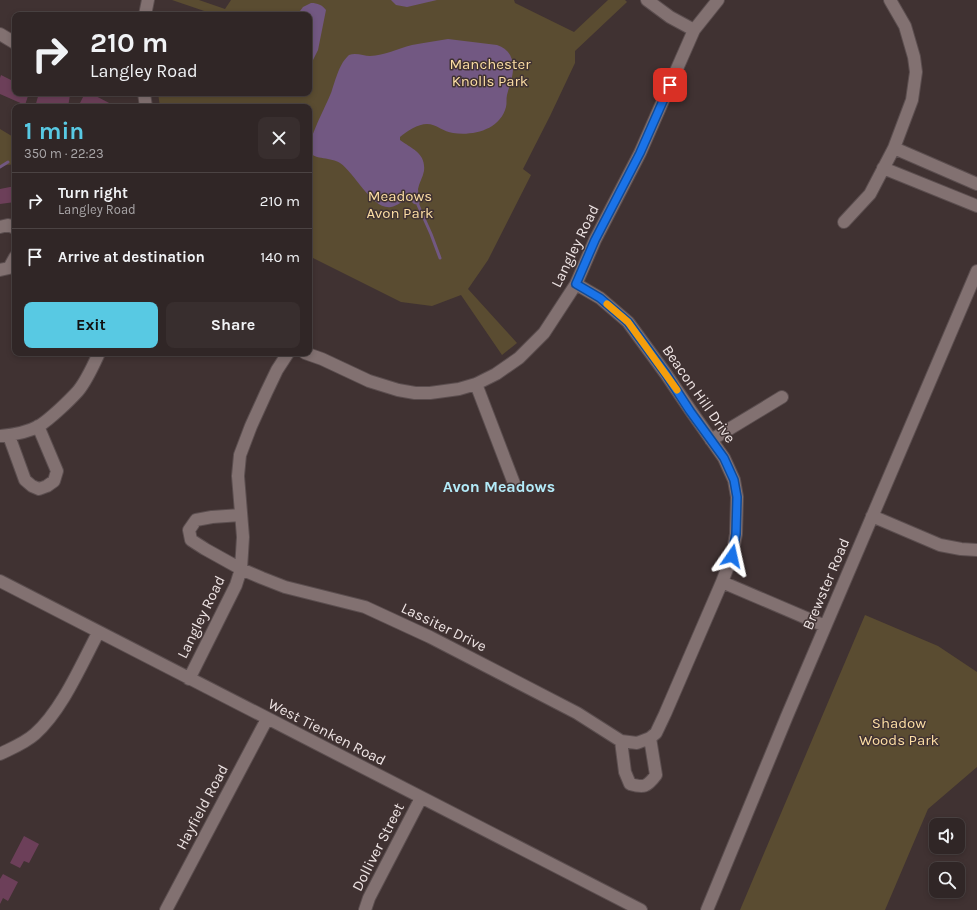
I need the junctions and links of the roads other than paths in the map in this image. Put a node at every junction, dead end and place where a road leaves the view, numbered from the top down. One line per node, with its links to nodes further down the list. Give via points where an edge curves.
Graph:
1 (148, 0): 5 (street)
2 (647, 0): 6 (street)
3 (718, 0): 6 (street, Langley Road)
4 (890, 0): 9 (street, via 905,26 916,72 912,100)
5 (146, 12)
6 (694, 30): 21 (street, Langley Road, via 640,153 595,240)
7 (0, 34): 8 (street)
8 (12, 41)
9 (894, 148): 10 (street); 11 (street)
10 (883, 168): 13 (street); 15 (street, via 870,194)
11 (945, 170): 12 (street); 13 (street)
12 (977, 184)
13 (936, 190): 14 (street)
14 (977, 206)
15 (844, 222)
16 (0, 227): 17 (street)
17 (12, 227)
18 (12, 262): 19 (street, via 9,268)
19 (0, 270)
20 (977, 271): 32 (street, Brewster Road)
21 (576, 284): 25 (street, Langley Road, via 544,333 519,358); 29 (street, Beacon Hill Drive, via 600,298 628,322)
22 (97, 356): 27 (street, via 78,390)
23 (286, 356): 31 (street, Langley Road, via 266,393 240,455 238,476)
24 (312, 356): 25 (street, Langley Road, via 369,381 415,393 459,389)
25 (476, 384): 30 (street)
26 (782, 397): 29 (street)
27 (38, 426): 28 (street); 28 (street, via 57,471 54,481 39,489 25,480)
28 (4, 436)
29 (711, 440): 36 (street, Beacon Hill Drive, via 724,458 734,480 737,497 736,534 732,556)
30 (515, 486)
31 (241, 515): 34 (street, Langley Road); 34 (street, Langley Road, via 196,520 189,530 191,540)
32 (872, 516): 33 (street, via 940,545); 37 (street, Brewster Road)
33 (977, 550)
34 (241, 569): 39 (street, Langley Road, via 236,585); 42 (street, Lassiter Drive, via 286,587 365,607 430,637 577,713)
35 (0, 582): 38 (street, West Tienken Road)
36 (722, 582): 37 (street); 41 (street, via 665,714 656,733)
37 (825, 626): 48 (street, Brewster Road)
38 (98, 632): 39 (street, West Tienken Road); 43 (street, via 47,721 34,735)
39 (189, 679): 40 (street, West Tienken Road)
40 (267, 719): 44 (street, West Tienken Road); 45 (street, Hayfield Road)
41 (650, 738): 42 (street, via 637,743); 42 (street, via 656,775 649,784 641,787 630,784 624,772)
42 (621, 741)
43 (0, 754)
44 (421, 798): 46 (street, Dolliver Street); 47 (street, West Tienken Road)
45 (166, 910)
46 (365, 910)
47 (641, 910)
48 (707, 910)

